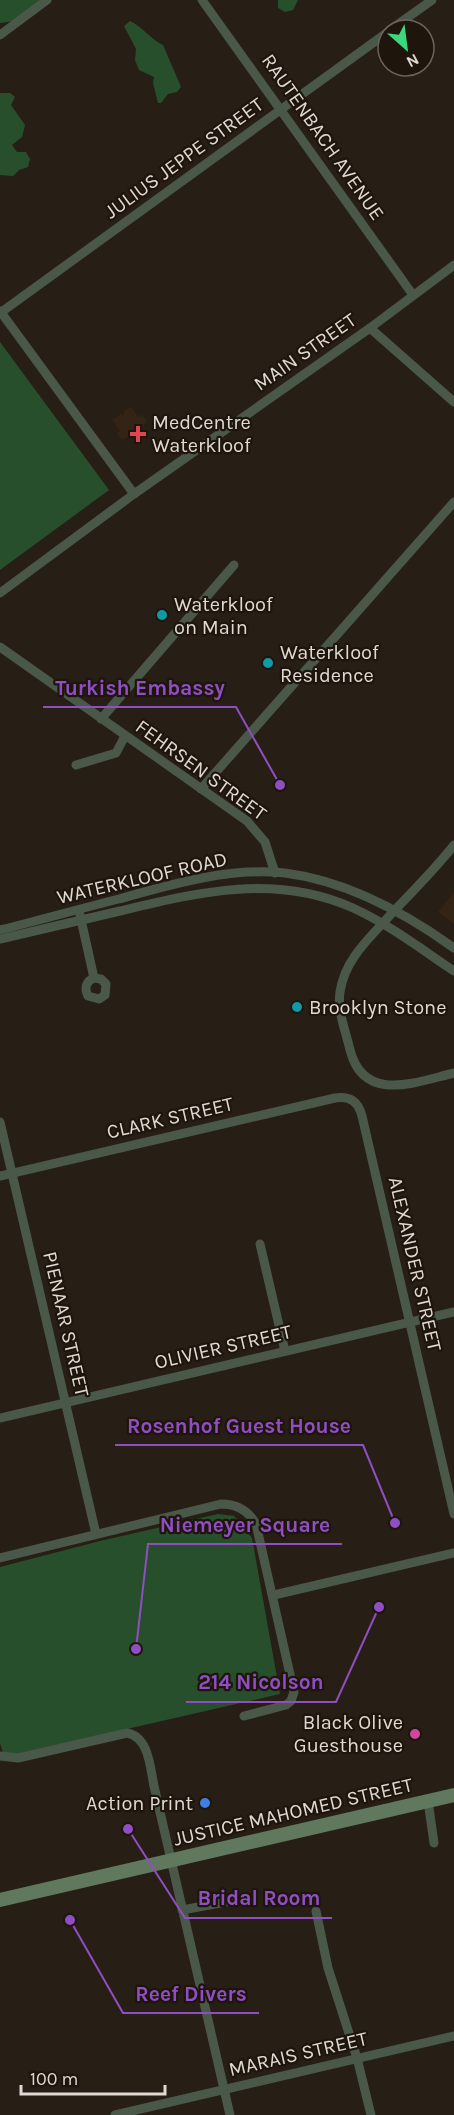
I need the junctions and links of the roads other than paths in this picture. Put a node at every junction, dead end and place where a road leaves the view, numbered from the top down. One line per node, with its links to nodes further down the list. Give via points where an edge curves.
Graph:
1 (47, 0): 5 (street)
2 (202, 0): 7 (street, RAUTENBACH AVENUE)
3 (432, 0): 4 (street, JULIUS JEPPE STREET)
4 (407, 18)
5 (0, 35)
6 (376, 40): 7 (street, JULIUS JEPPE STREET)
7 (281, 109): 9 (street, RAUTENBACH AVENUE); 10 (street, JULIUS JEPPE STREET)
8 (454, 265): 9 (street, MAIN STREET)
9 (413, 295): 11 (street, MAIN STREET)
10 (0, 312): 13 (street)
11 (370, 328): 12 (street); 13 (street, MAIN STREET)
12 (454, 402)
13 (134, 494): 16 (street, MAIN STREET)
14 (454, 502): 21 (street)
15 (234, 565): 18 (street)
16 (0, 593)
17 (0, 647): 18 (street, FEHRSEN STREET)
18 (101, 719): 19 (street, FEHRSEN STREET)
19 (125, 736): 20 (street, via 116,753); 21 (street, FEHRSEN STREET)
20 (76, 765)
21 (201, 789): 23 (street, FEHRSEN STREET, via 242,816 259,833)
22 (454, 845): 27 (street)
23 (275, 873): 24 (street, WATERKLOOF ROAD, via 214,876); 27 (street, WATERKLOOF ROAD, via 331,884)
24 (130, 896): 25 (street); 26 (street, WATERKLOOF ROAD)
25 (132, 908): 28 (street, WATERKLOOF ROAD); 29 (street, WATERKLOOF ROAD, via 205,892 269,888 339,903)
26 (79, 909): 28 (street); 30 (street, WATERKLOOF ROAD)
27 (395, 910): 29 (street); 32 (street)
28 (81, 920): 31 (street, WATERKLOOF ROAD); 34 (street)
29 (383, 923): 33 (street); 35 (street, via 351,960 339,994 354,1064 367,1079 385,1085)
30 (0, 930)
31 (0, 939)
32 (454, 948)
33 (454, 971)
34 (94, 978)
35 (454, 1073)
36 (349, 1098): 38 (street, CLARK STREET, via 335,1098); 42 (street, ALEXANDER STREET, via 360,1110)
37 (0, 1122): 38 (street, PIENAAR STREET)
38 (12, 1173): 39 (street, CLARK STREET); 44 (street, PIENAAR STREET)
39 (0, 1176)
40 (260, 1244): 43 (street)
41 (454, 1312): 42 (street, OLIVIER STREET)
42 (410, 1322): 43 (street, OLIVIER STREET); 46 (street, ALEXANDER STREET)
43 (285, 1351): 44 (street, OLIVIER STREET)
44 (65, 1402): 45 (street, OLIVIER STREET); 47 (street, PIENAAR STREET)
45 (0, 1418)
46 (454, 1514)
47 (96, 1534): 49 (street); 50 (street, via 220,1504 238,1506 256,1524)
48 (454, 1553): 50 (street)
49 (0, 1558)
50 (274, 1595): 51 (street, via 294,1697 281,1707)
51 (244, 1716)
52 (0, 1756): 56 (street, via 18,1758 131,1733 145,1748)
53 (454, 1795): 54 (main road, JUSTICE MAHOMED STREET)
54 (428, 1801): 55 (street); 56 (main road, JUSTICE MAHOMED STREET)
55 (434, 1843)
56 (171, 1860): 58 (main road, JUSTICE MAHOMED STREET); 59 (street)
57 (242, 1899): 59 (street)
58 (0, 1900)
59 (182, 1910): 63 (street)
60 (316, 1911): 62 (street, via 333,1985)
61 (454, 2036): 62 (street, MARAIS STREET)
62 (357, 2058): 63 (street, MARAIS STREET); 66 (street)
63 (224, 2089): 64 (street, MARAIS STREET); 65 (street)
64 (115, 2115)
65 (230, 2115)
66 (371, 2115)

